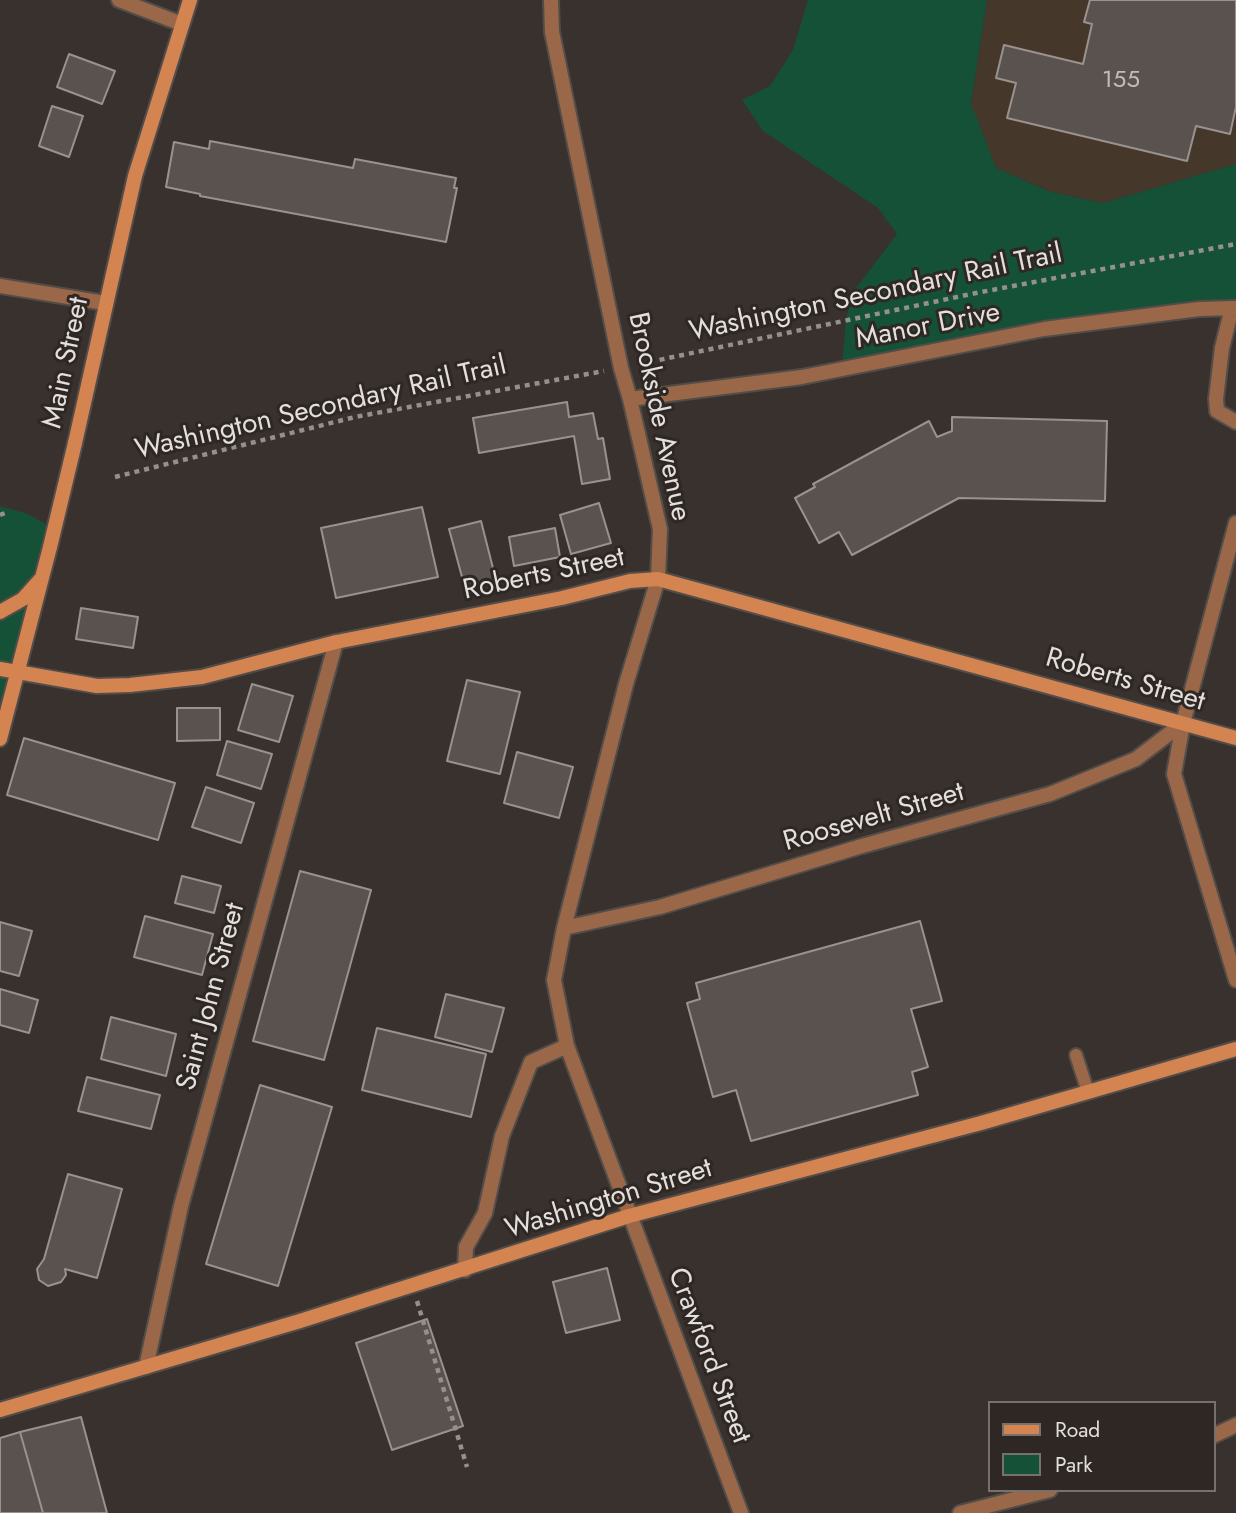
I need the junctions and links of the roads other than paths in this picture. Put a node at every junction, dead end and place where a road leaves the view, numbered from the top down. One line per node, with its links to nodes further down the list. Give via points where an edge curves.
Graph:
1 (119, 0): 4 (street)
2 (190, 0): 4 (main road, Main Street)
3 (551, 0): 8 (street, Brookside Avenue, via 552,32)
4 (182, 24): 6 (main road, Main Street, via 135,176)
5 (0, 286): 6 (street)
6 (105, 303): 11 (main road, Main Street, bridge)
7 (1234, 308): 8 (street, Manor Drive, via 1044,329 802,377); 9 (street, via 1222,348 1216,398 1217,411)
8 (630, 399): 12 (street, Brookside Avenue, via 660,529)
9 (1236, 422)
10 (1236, 523): 17 (street)
11 (43, 576): 13 (main road, via 23,599); 16 (main road, Main Street)
12 (658, 579): 14 (main road, Roberts Street); 17 (main road, Roberts Street); 20 (street, Brookside Avenue, via 626,684)
13 (0, 612)
14 (336, 642): 16 (main road, Roberts Street, via 202,677 130,685 69,683); 28 (street, Saint John Street, via 181,1206)
15 (0, 669): 16 (main road, Roberts Street)
16 (18, 673): 19 (main road, Main Street)
17 (1183, 723): 18 (main road, Roberts Street); 20 (street, Roosevelt Street, via 1136,759 1050,794 660,907); 21 (street, via 1174,774)
18 (1236, 738)
19 (0, 739)
20 (564, 928): 22 (street, Brookside Avenue, via 554,980)
21 (1236, 980)
22 (567, 1046): 26 (street, Brookside Avenue); 27 (street, via 531,1062 502,1136 485,1213 466,1247)
23 (1236, 1049): 25 (main road, Washington Street)
24 (1076, 1055): 25 (lane)
25 (1088, 1092): 26 (main road, Washington Street)
26 (629, 1216): 27 (main road, Washington Street); 33 (street, Crawford Street)
27 (465, 1270): 28 (main road, Washington Street)
28 (146, 1367): 29 (main road, Washington Street)
29 (0, 1410)
30 (1236, 1424): 31 (street)
31 (1215, 1435)
32 (1042, 1492): 34 (street)
33 (741, 1513)
34 (960, 1513)

